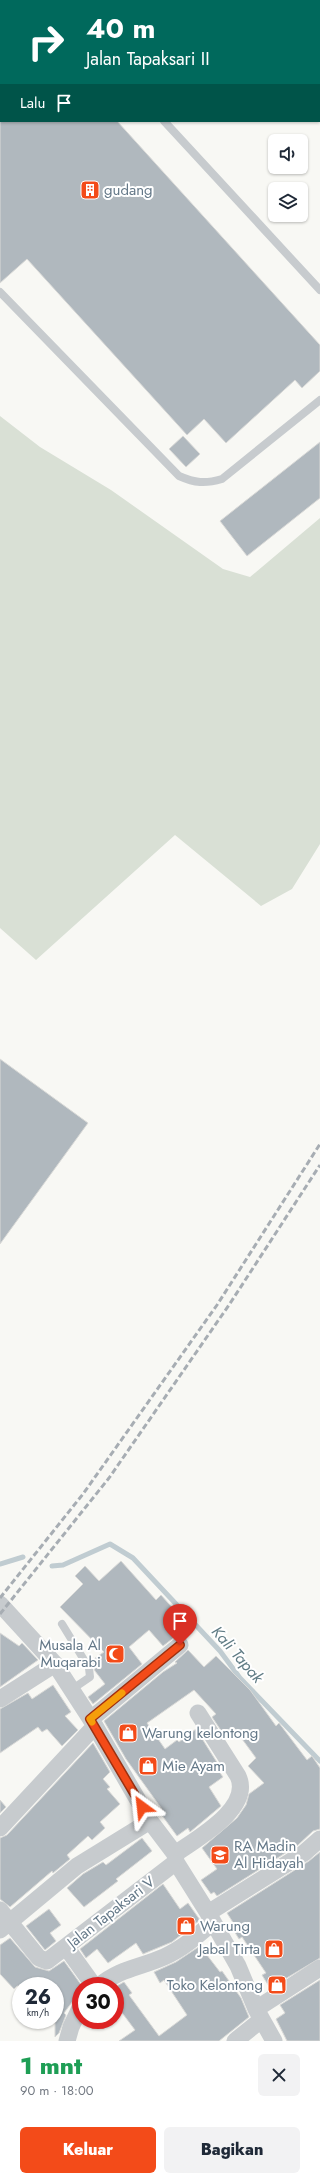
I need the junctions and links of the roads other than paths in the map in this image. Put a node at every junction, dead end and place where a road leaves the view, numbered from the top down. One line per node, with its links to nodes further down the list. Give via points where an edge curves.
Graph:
1 (165, 122): 2 (lane)
2 (320, 290)
3 (0, 292): 4 (lane, via 179,476 194,482 208,483 222,479)
4 (320, 400)
5 (0, 1604): 8 (street)
6 (62, 1624): 9 (lane, via 89,1668 90,1677)
7 (180, 1645): 12 (street)
8 (55, 1664): 9 (street); 10 (street)
9 (71, 1690): 12 (street)
10 (0, 1699)
11 (198, 1713): 16 (street, Jalan Tapaksari V, via 238,1776 240,1790 227,1815)
12 (93, 1723): 13 (street); 14 (street)
13 (150, 1821): 16 (street); 18 (street, via 77,1866)
14 (0, 1828)
15 (320, 1839): 17 (street, via 304,1853)
16 (175, 1858): 17 (street); 19 (street, Jalan Tapaksari V)
17 (210, 1918): 22 (street, via 173,1953 142,1966 129,1968); 23 (street, via 238,1966)
18 (3, 1920): 19 (street, Jalan Tapaksari V, via 39,1958 47,1961)
19 (66, 1947): 21 (street)
20 (320, 1968): 23 (street)
21 (88, 1977)
22 (114, 1977)
23 (258, 2015): 26 (street); 27 (street)
24 (72, 2025): 25 (street)
25 (67, 2041)
26 (235, 2041)
27 (274, 2041)

